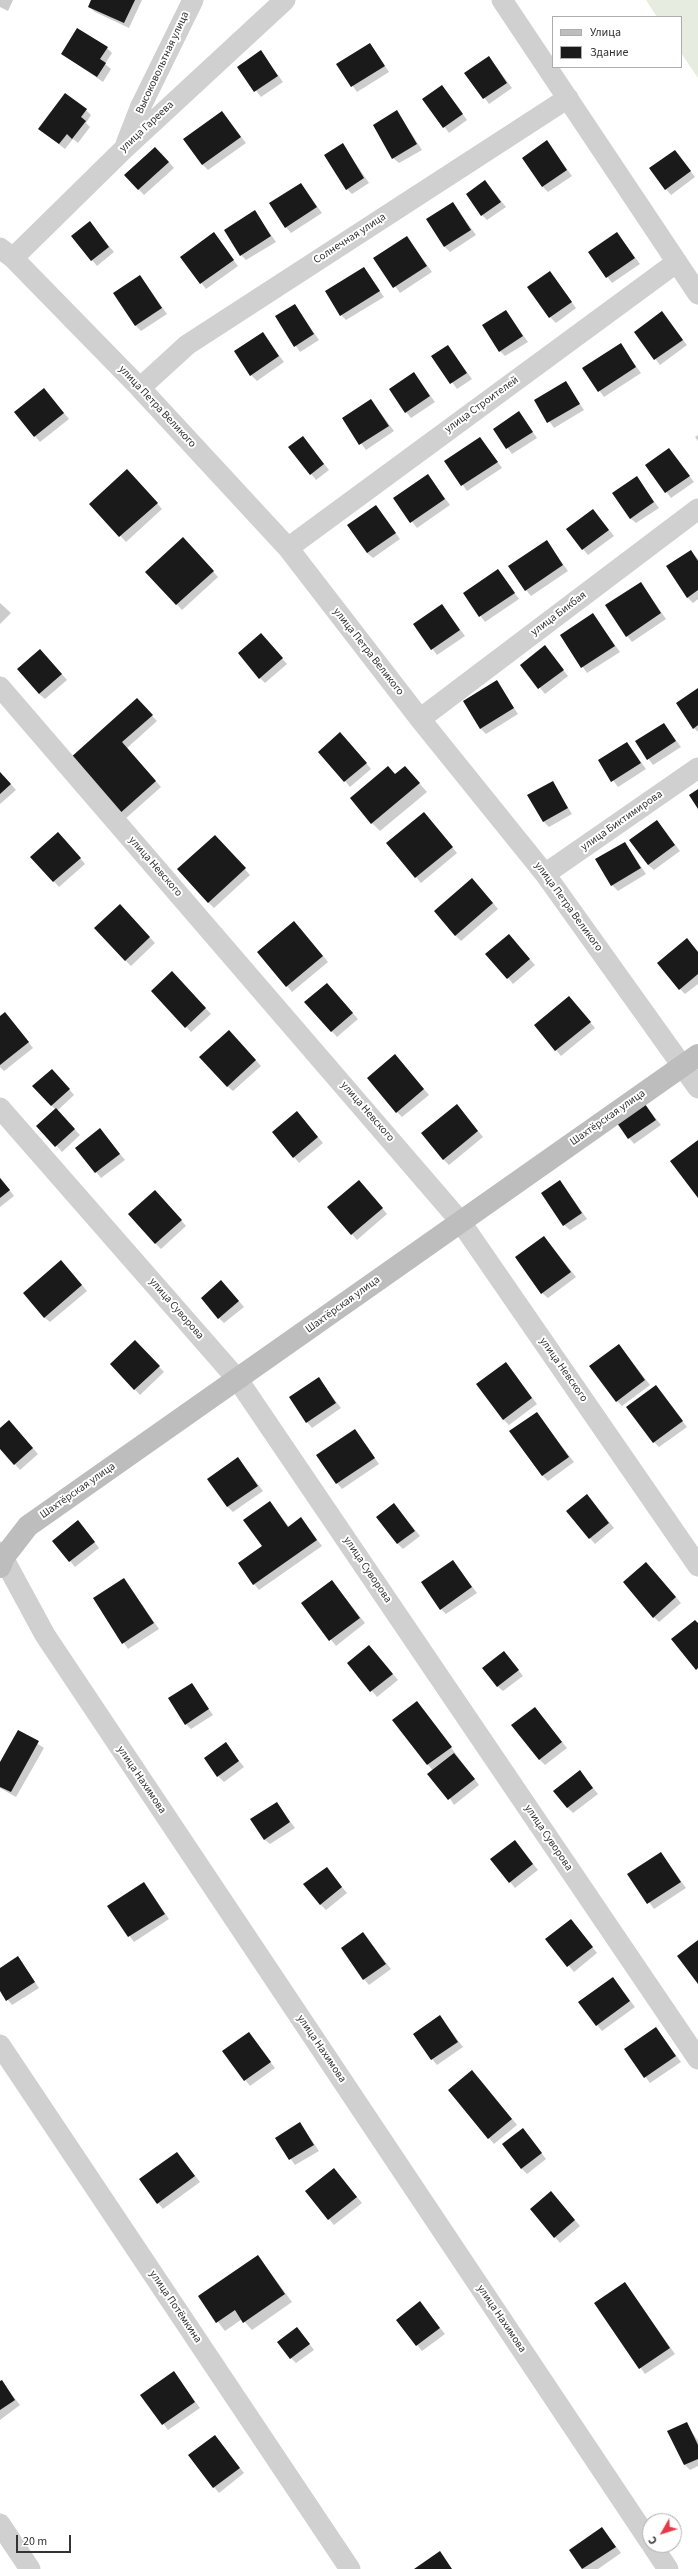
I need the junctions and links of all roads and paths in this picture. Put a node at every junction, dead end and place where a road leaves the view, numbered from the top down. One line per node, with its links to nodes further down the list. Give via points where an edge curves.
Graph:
1 (193, 0): 5 (street, Высоковольтная улица, via 140,108)
2 (285, 0): 5 (street, улица Гареева)
3 (502, 0): 4 (street)
4 (568, 98): 7 (street); 9 (street, Солнечная улица, via 187,345)
5 (125, 148): 6 (street, улица Гареева)
6 (6, 253): 9 (street, улица Петра Великого)
7 (677, 262): 8 (street); 11 (street, улица Строителей)
8 (698, 294)
9 (140, 388): 11 (street, улица Петра Великого)
10 (698, 509): 13 (street, улица Бикбая)
11 (288, 548): 13 (street, улица Петра Великого)
12 (0, 687): 19 (street, улица Невского)
13 (420, 719): 15 (street, улица Петра Великого)
14 (698, 768): 15 (street, улица Биктимирова)
15 (545, 874): 16 (street, улица Петра Великого)
16 (690, 1061): 17 (street, улица Петра Великого); 19 (street, Шахтёрская улица)
17 (698, 1088)
18 (0, 1108): 20 (street, улица Суворова)
19 (460, 1221): 20 (street, Шахтёрская улица); 22 (street, улица Невского)
20 (238, 1380): 21 (street, Шахтёрская улица, via 28,1526); 24 (street, улица Суворова)
21 (1, 1559): 26 (street, улица Нахимова, via 45,1635)
22 (698, 1566)
23 (0, 2045): 29 (street, улица Потёмкина)
24 (698, 2059)
25 (0, 2524): 28 (street)
26 (642, 2530)
27 (657, 2553): 30 (street)
28 (30, 2569)
29 (350, 2569)
30 (668, 2569)

